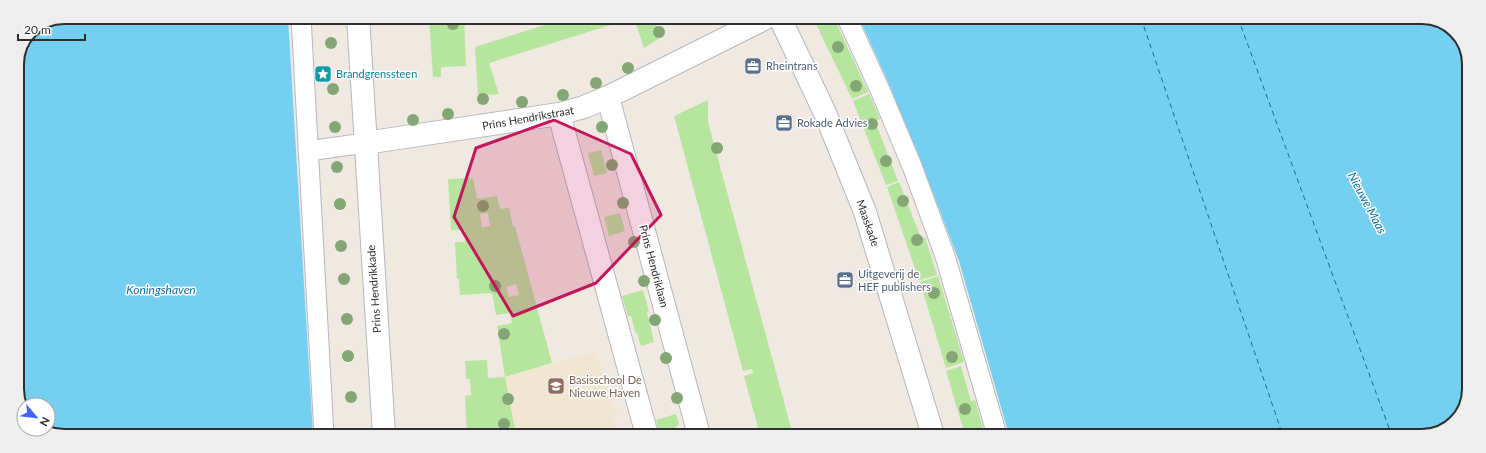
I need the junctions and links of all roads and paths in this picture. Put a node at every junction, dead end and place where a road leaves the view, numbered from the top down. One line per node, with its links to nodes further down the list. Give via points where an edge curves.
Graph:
1 (300, 24): 9 (street)
2 (358, 24): 8 (street, Prins Hendrikkade)
3 (754, 24): 6 (street, Prins Hendrikstraat)
4 (783, 24): 14 (street, Maaskade, via 825,113 864,212)
5 (850, 24): 15 (street, via 912,166 945,256)
6 (608, 97): 7 (street, Prins Hendrikstraat); 13 (street, Prins Hendriklaan)
7 (559, 114): 8 (street, Prins Hendrikstraat); 12 (street)
8 (365, 143): 9 (street); 11 (street, Prins Hendrikkade)
9 (308, 151): 10 (street)
10 (324, 429)
11 (384, 429)
12 (645, 429)
13 (697, 429)
14 (931, 429)
15 (995, 429)

